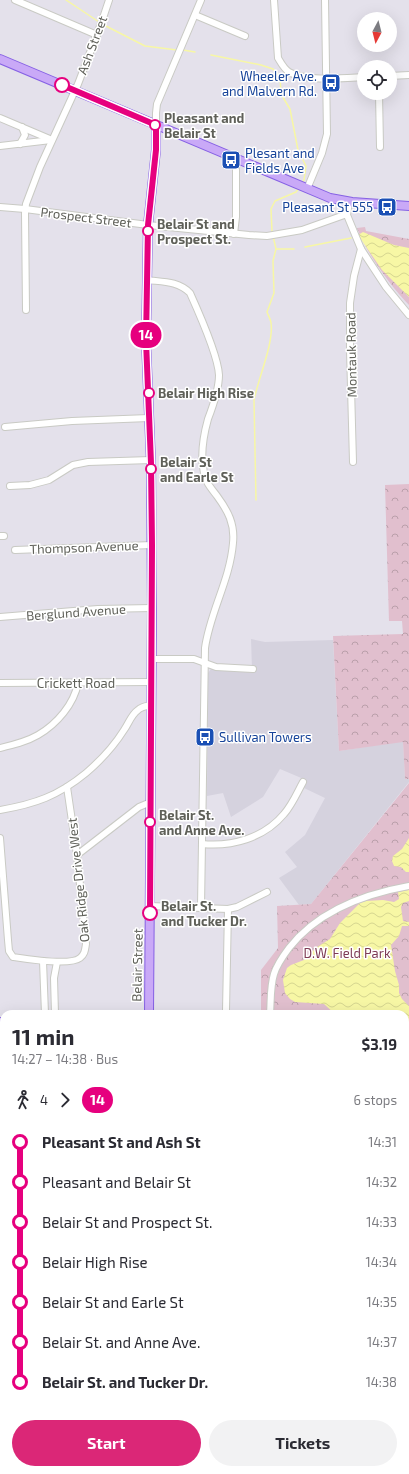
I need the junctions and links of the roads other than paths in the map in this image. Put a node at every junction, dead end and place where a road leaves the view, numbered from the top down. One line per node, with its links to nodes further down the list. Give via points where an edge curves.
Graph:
1 (15, 0): 7 (street)
2 (109, 0): 7 (street, Ash Street)
3 (201, 0): 6 (street)
4 (274, 0): 13 (street, via 276,46 281,64 295,75)
5 (325, 0): 13 (street)
6 (195, 15): 8 (street); 17 (street, via 157,104)
7 (97, 35): 14 (street, Ash Street)
8 (245, 36)
9 (0, 59): 14 (main road)
10 (409, 75): 11 (street)
11 (397, 76)
12 (357, 77): 13 (street)
13 (327, 78): 24 (street, via 327,134 322,153)
14 (74, 90): 17 (main road); 19 (street, Ash Street)
15 (379, 100): 22 (street)
16 (0, 118): 18 (street)
17 (156, 125): 23 (main road); 30 (main road, Belair Street)
18 (22, 127): 19 (street); 20 (street, via 25,135)
19 (52, 140): 20 (street); 28 (street, Ash Street)
20 (20, 144): 21 (street)
21 (0, 146)
22 (380, 147)
23 (238, 159): 24 (main road); 31 (street)
24 (304, 187): 25 (main road)
25 (349, 202): 26 (main road); 29 (street)
26 (409, 206)
27 (0, 207): 28 (street, Prospect Street)
28 (25, 209): 30 (street, Prospect Street); 34 (street)
29 (347, 214): 31 (street, Prospect Street, via 302,230 273,236); 32 (street)
30 (148, 225): 31 (street, Prospect Street); 33 (main road, Belair Street)
31 (234, 234)
32 (361, 249): 35 (street, via 386,287); 39 (street, Montauk Road, via 350,303)
33 (147, 280): 36 (main road, Belair Street, via 146,341); 46 (street, via 173,282 190,293 216,361 219,376 202,452 206,482 228,513 233,526 233,542 228,571 208,632)
34 (26, 310)
35 (409, 315)
36 (150, 418): 37 (street); 38 (main road, Belair Street)
37 (4, 427)
38 (151, 460): 40 (street, via 83,463 73,465 49,480 30,485); 41 (main road, Belair Street)
39 (353, 462)
40 (10, 486)
41 (152, 545): 42 (street, Thompson Avenue); 43 (main road, Belair Street)
42 (16, 550)
43 (152, 608): 44 (street, Berglund Avenue, via 98,609); 45 (main road, Belair Street)
44 (0, 617)
45 (152, 659): 46 (street, via 194,659); 48 (main road, Belair Street)
46 (204, 663): 47 (street, via 216,667); 58 (street)
47 (253, 669)
48 (152, 682): 50 (street, Crickett Road); 51 (main road, Belair Street)
49 (0, 683): 50 (street, Crickett Road)
50 (78, 683): 52 (street, via 73,700 66,710 39,735)
51 (152, 705): 54 (street, via 137,710 100,760); 55 (main road, Belair Street)
52 (0, 748)
53 (303, 782): 58 (street, via 284,814 267,830 232,843)
54 (67, 787): 56 (street, via 28,805); 59 (street, Oak Ridge Drive West)
55 (150, 802): 59 (street); 62 (main road, Belair Street)
56 (0, 810)
57 (0, 838): 65 (street, Oak Ridge Drive West, via 9,951 13,958)
58 (202, 844): 63 (street)
59 (77, 855): 66 (street, Oak Ridge Drive West, via 85,953 73,962)
60 (408, 886): 71 (street, via 369,895 346,904 320,920 295,941 281,959 274,974)
61 (267, 892): 64 (street)
62 (150, 906): 63 (street); 69 (main road, Belair Street)
63 (201, 907): 64 (street)
64 (228, 909): 70 (street)
65 (43, 961): 66 (street, Oak Ridge Drive West); 67 (street)
66 (57, 962): 68 (street, via 54,978)
67 (45, 1010)
68 (55, 1010)
69 (149, 1010)
70 (226, 1010)
71 (270, 1010)

